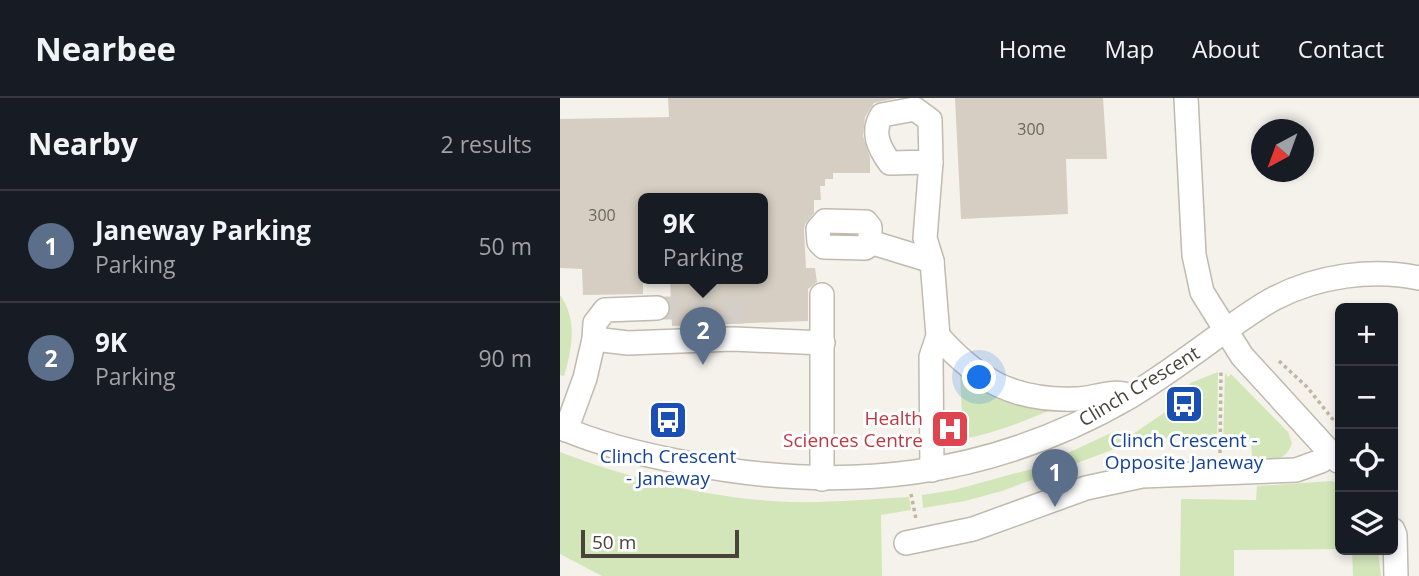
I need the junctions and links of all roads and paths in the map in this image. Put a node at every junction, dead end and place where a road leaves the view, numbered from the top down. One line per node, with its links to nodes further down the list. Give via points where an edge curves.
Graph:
1 (1186, 98): 8 (lane, via 1196,270 1202,292)
2 (932, 162): 4 (lane, via 925,238)
3 (870, 242): 4 (lane)
4 (932, 261): 9 (lane)
5 (1419, 278): 8 (lane, Clinch Crescent, via 1380,273 1325,281 1274,298)
6 (822, 295): 11 (lane)
7 (657, 308): 10 (lane, via 605,310 595,323)
8 (1225, 331): 14 (lane, Clinch Crescent); 17 (lane, via 1242,356)
9 (938, 336): 14 (lane, via 970,369 1020,393 1065,400 1112,392); 18 (lane, via 931,357)
10 (594, 340): 11 (lane); 16 (lane, via 585,378)
11 (823, 343): 20 (lane)
12 (1278, 360): 15 (path)
13 (1221, 370): 19 (path)
14 (1131, 396): 18 (lane, Clinch Crescent, via 1031,445)
15 (1335, 423)
16 (563, 429): 20 (lane, Clinch Crescent, via 635,452 694,464)
17 (1335, 458): 19 (lane, via 1296,470)
18 (932, 470): 20 (lane, Clinch Crescent)
19 (1220, 472): 23 (lane, via 1160,474 1086,488 973,529)
20 (822, 479)
21 (911, 494): 22 (path)
22 (915, 517)
23 (906, 543)
24 (1395, 555): 25 (lane)
25 (1396, 576)

